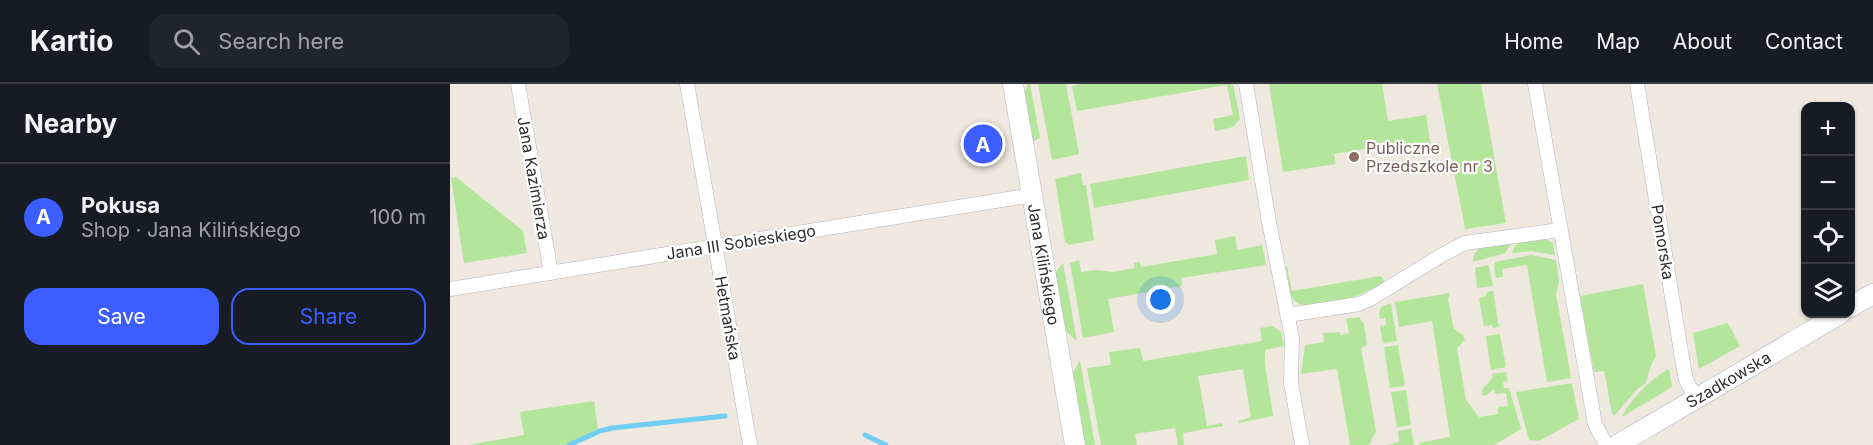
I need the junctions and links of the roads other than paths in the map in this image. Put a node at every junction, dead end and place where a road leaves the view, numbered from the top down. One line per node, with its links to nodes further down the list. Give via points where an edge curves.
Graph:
1 (518, 84): 10 (street, Jana Kazimierza)
2 (687, 84): 9 (street, Hetmańska)
3 (1013, 84): 7 (street, Jana Kilińskiego)
4 (1246, 84): 14 (street)
5 (1535, 84): 8 (street)
6 (1637, 84): 16 (street, Pomorska, via 1683,370)
7 (1033, 195): 9 (street, Jana III Sobieskiego); 18 (street, Jana Kilińskiego)
8 (1560, 230): 14 (street, via 1465,243 1359,304); 20 (street, via 1595,424)
9 (715, 247): 10 (street, Jana III Sobieskiego); 17 (street, Hetmańska)
10 (551, 273): 11 (street, Jana III Sobieskiego)
11 (450, 289)
12 (1873, 294): 13 (street)
13 (1855, 305)
14 (1288, 315): 19 (street, via 1291,383)
15 (1833, 318): 16 (street, Szadkowska)
16 (1696, 399): 21 (street, Szadkowska)
17 (750, 445)
18 (1075, 445)
19 (1302, 445)
20 (1606, 445)
21 (1617, 445)

